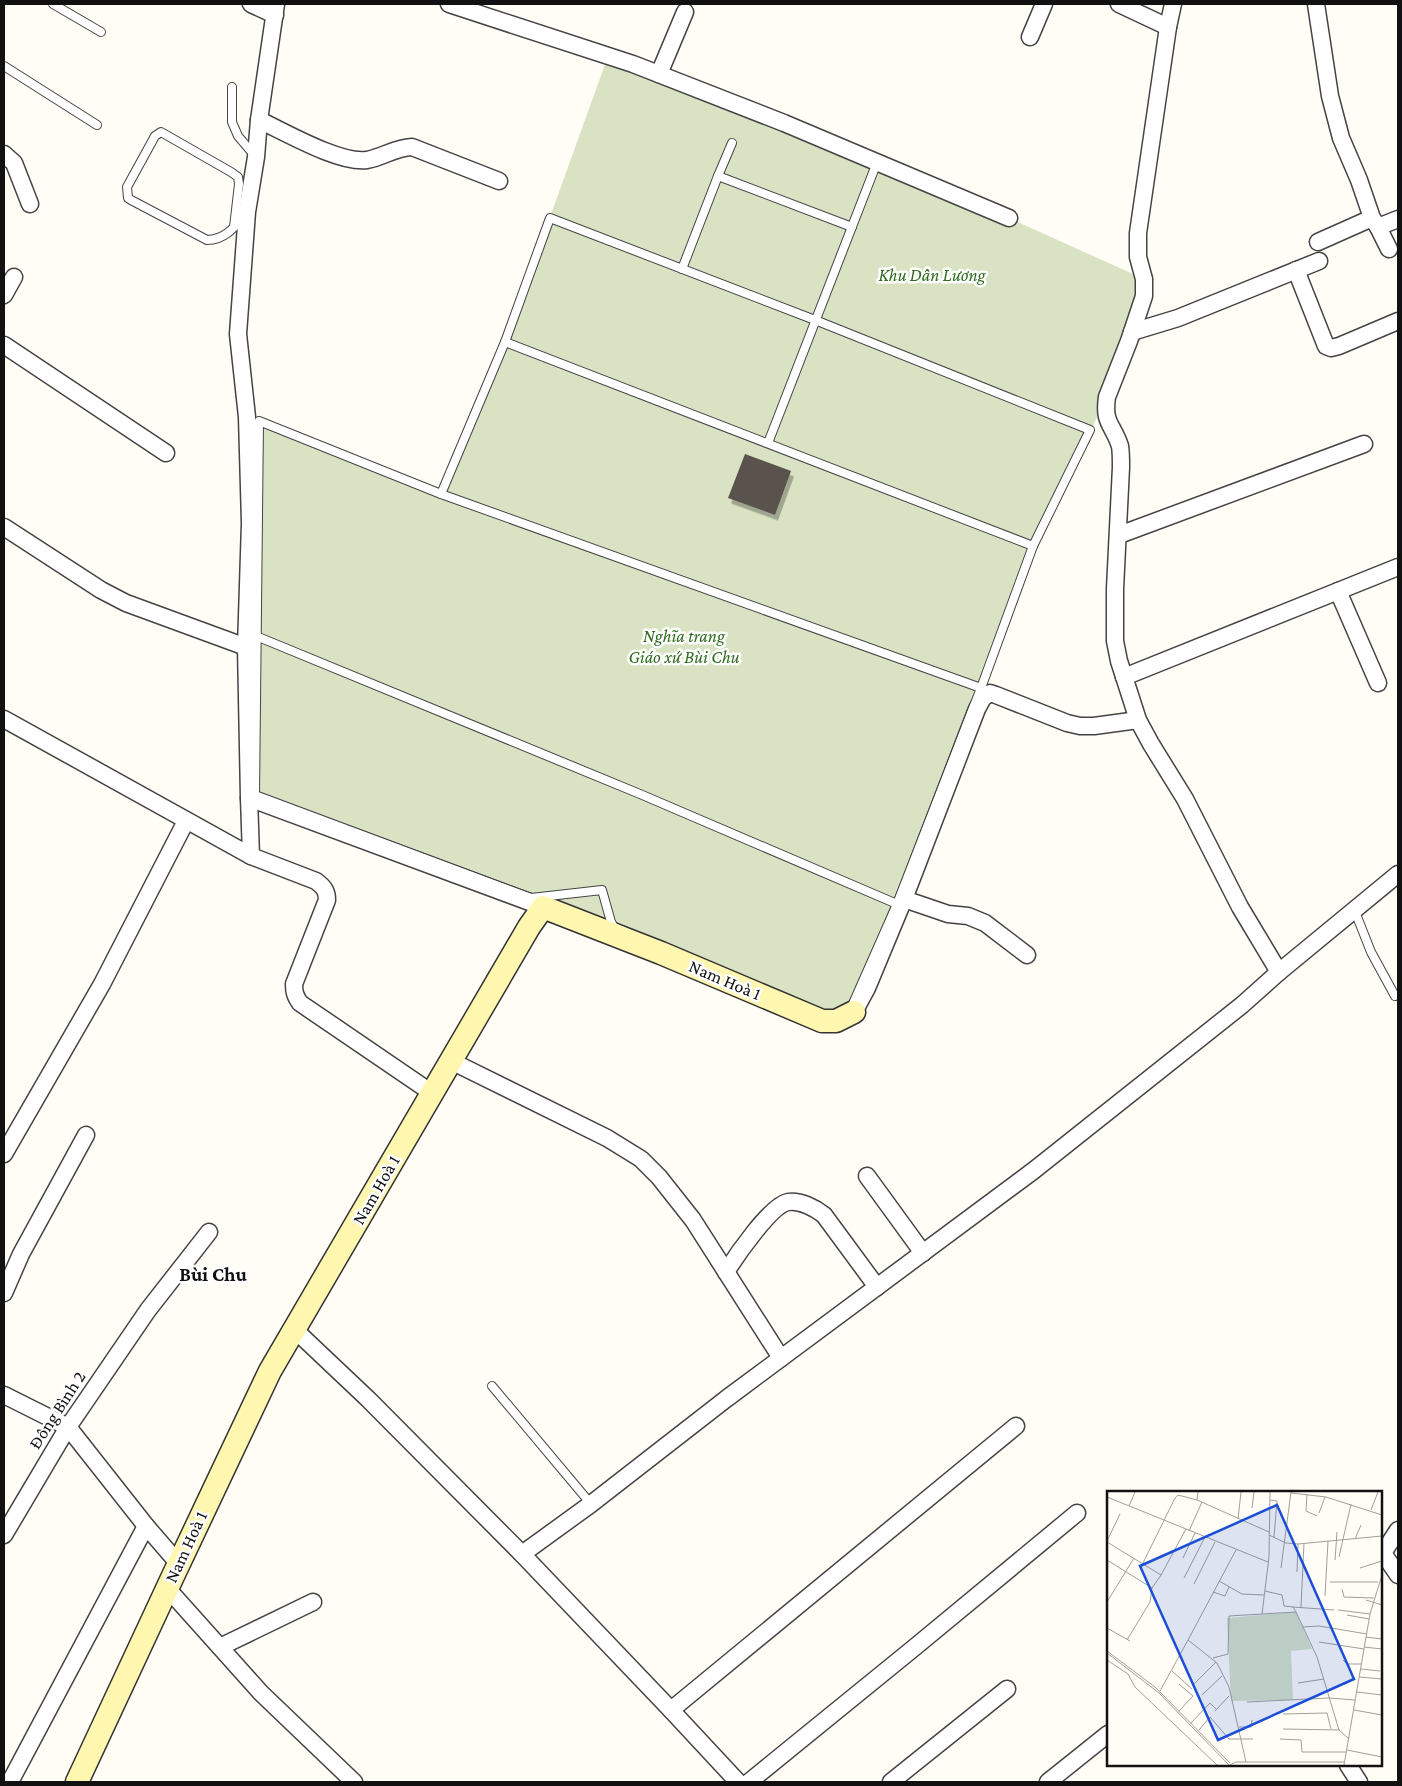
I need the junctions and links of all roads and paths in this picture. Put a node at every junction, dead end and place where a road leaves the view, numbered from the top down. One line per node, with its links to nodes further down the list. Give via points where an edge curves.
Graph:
1 (54, 4): 11 (lane)
2 (251, 4): 8 (street)
3 (449, 4): 14 (street)
4 (1044, 4): 12 (street)
5 (1119, 4): 10 (street)
6 (1173, 4): 10 (street)
7 (1316, 4): 28 (street, via 1330,96 1339,129)
8 (276, 9): 16 (street)
9 (685, 12): 14 (street)
10 (1168, 27): 40 (street, via 1138,233 1144,296)
11 (100, 32)
12 (1030, 37)
13 (4, 66): 17 (lane)
14 (658, 74): 26 (street)
15 (232, 88): 20 (lane, via 232,122 238,136)
16 (259, 120): 20 (street); 23 (street, via 339,157 368,160 412,147)
17 (97, 124)
18 (732, 143): 22 (lane)
19 (4, 154): 24 (street, via 14,163)
20 (256, 157): 25 (street)
21 (874, 170): 30 (lane)
22 (718, 176): 30 (lane); 34 (lane)
23 (499, 181)
24 (30, 204)
25 (247, 212): 29 (lane); 52 (street, via 238,334 247,417)
26 (1009, 218)
27 (1398, 219): 28 (street)
28 (1375, 222): 31 (street); 32 (street)
29 (234, 227): 29 (lane, via 215,240 207,240 128,198 128,187 154,136 161,132 238,177)
30 (852, 227): 38 (lane)
31 (1318, 242)
32 (1389, 249)
33 (1319, 261): 35 (street)
34 (682, 269): 38 (lane); 41 (lane, via 550,218)
35 (1296, 270): 39 (street, via 1326,346 1338,346); 40 (street, via 1178,318)
36 (14, 277): 37 (street)
37 (4, 295)
38 (816, 320): 43 (lane); 49 (lane, via 1090,430)
39 (1398, 321)
40 (1132, 332): 48 (street, via 1105,406 1106,419 1120,447)
41 (506, 342): 43 (lane); 46 (lane)
42 (4, 345): 45 (street)
43 (768, 443): 49 (lane)
44 (1364, 444): 48 (street)
45 (166, 453)
46 (441, 494): 52 (lane, via 259,421); 55 (lane)
47 (4, 527): 52 (street, via 101,590 126,602)
48 (1118, 535): 53 (street, via 1115,642)
49 (1034, 546): 55 (lane)
50 (1398, 567): 51 (street)
51 (1338, 591): 53 (street); 54 (street)
52 (251, 641): 58 (street); 62 (lane, via 640,794); 62 (lane, via 255,795 531,898 602,890 614,927 823,1018 842,1014 851,1008)
53 (1124, 677): 57 (street)
54 (1378, 683)
55 (981, 688): 62 (lane)
56 (4, 719): 59 (street)
57 (1138, 720): 62 (street, via 1080,726 996,695 986,695 963,743); 66 (street)
58 (249, 798): 60 (street); 63 (street)
59 (186, 821): 60 (street); 72 (street, via 102,984)
60 (251, 856): 70 (street, via 316,881 327,893 294,984 296,998)
61 (1398, 874): 64 (street)
62 (901, 902): 65 (street, via 977,919); 68 (street, via 867,988)
63 (543, 907): 68 (street, Nam Hoà 1, via 822,1021 836,1021); 69 (street, Nam Hoà 1)
64 (1354, 909): 66 (street); 67 (lane, via 1370,952)
65 (1027, 955)
66 (1279, 972): 75 (street, via 1064,1147)
67 (1395, 996)
68 (854, 1012)
69 (451, 1061): 70 (street, Nam Hoà 1); 76 (street, via 607,1138 641,1159 693,1220)
70 (432, 1093): 79 (street, Nam Hoà 1)
71 (86, 1135): 78 (street, via 21,1254)
72 (4, 1154)
73 (867, 1176): 75 (street)
74 (209, 1232): 84 (street, Đông Bình 2, via 148,1310)
75 (923, 1252): 77 (street)
76 (726, 1272): 77 (street, via 770,1215 786,1202 793,1201 824,1215); 80 (street)
77 (877, 1287): 80 (street)
78 (4, 1293)
79 (294, 1329): 90 (street); 92 (street, Nam Hoà 1)
80 (781, 1358): 85 (street)
81 (492, 1386): 85 (lane)
82 (4, 1395): 84 (street)
83 (1016, 1426): 98 (street)
84 (68, 1427): 87 (street); 89 (street, Đông Bình 2)
85 (591, 1504): 90 (street)
86 (1077, 1513): 105 (street)
87 (146, 1526): 92 (street); 101 (street)
88 (1398, 1530): 91 (street)
89 (4, 1535)
90 (522, 1554): 98 (street)
91 (1382, 1554): 93 (street)
92 (178, 1563): 94 (street, Nam Hoà 1)
93 (1398, 1576)
94 (167, 1588): 96 (street); 102 (street, Nam Hoà 1)
95 (313, 1602): 96 (street)
96 (220, 1647): 103 (street, via 261,1693)
97 (1007, 1689): 106 (street)
98 (671, 1710): 104 (street)
99 (1107, 1735): 107 (street)
100 (1349, 1766): 108 (street)
101 (10, 1782)
102 (77, 1782)
103 (354, 1782)
104 (738, 1782)
105 (749, 1782)
106 (892, 1782)
107 (1048, 1782)
108 (1359, 1782)

